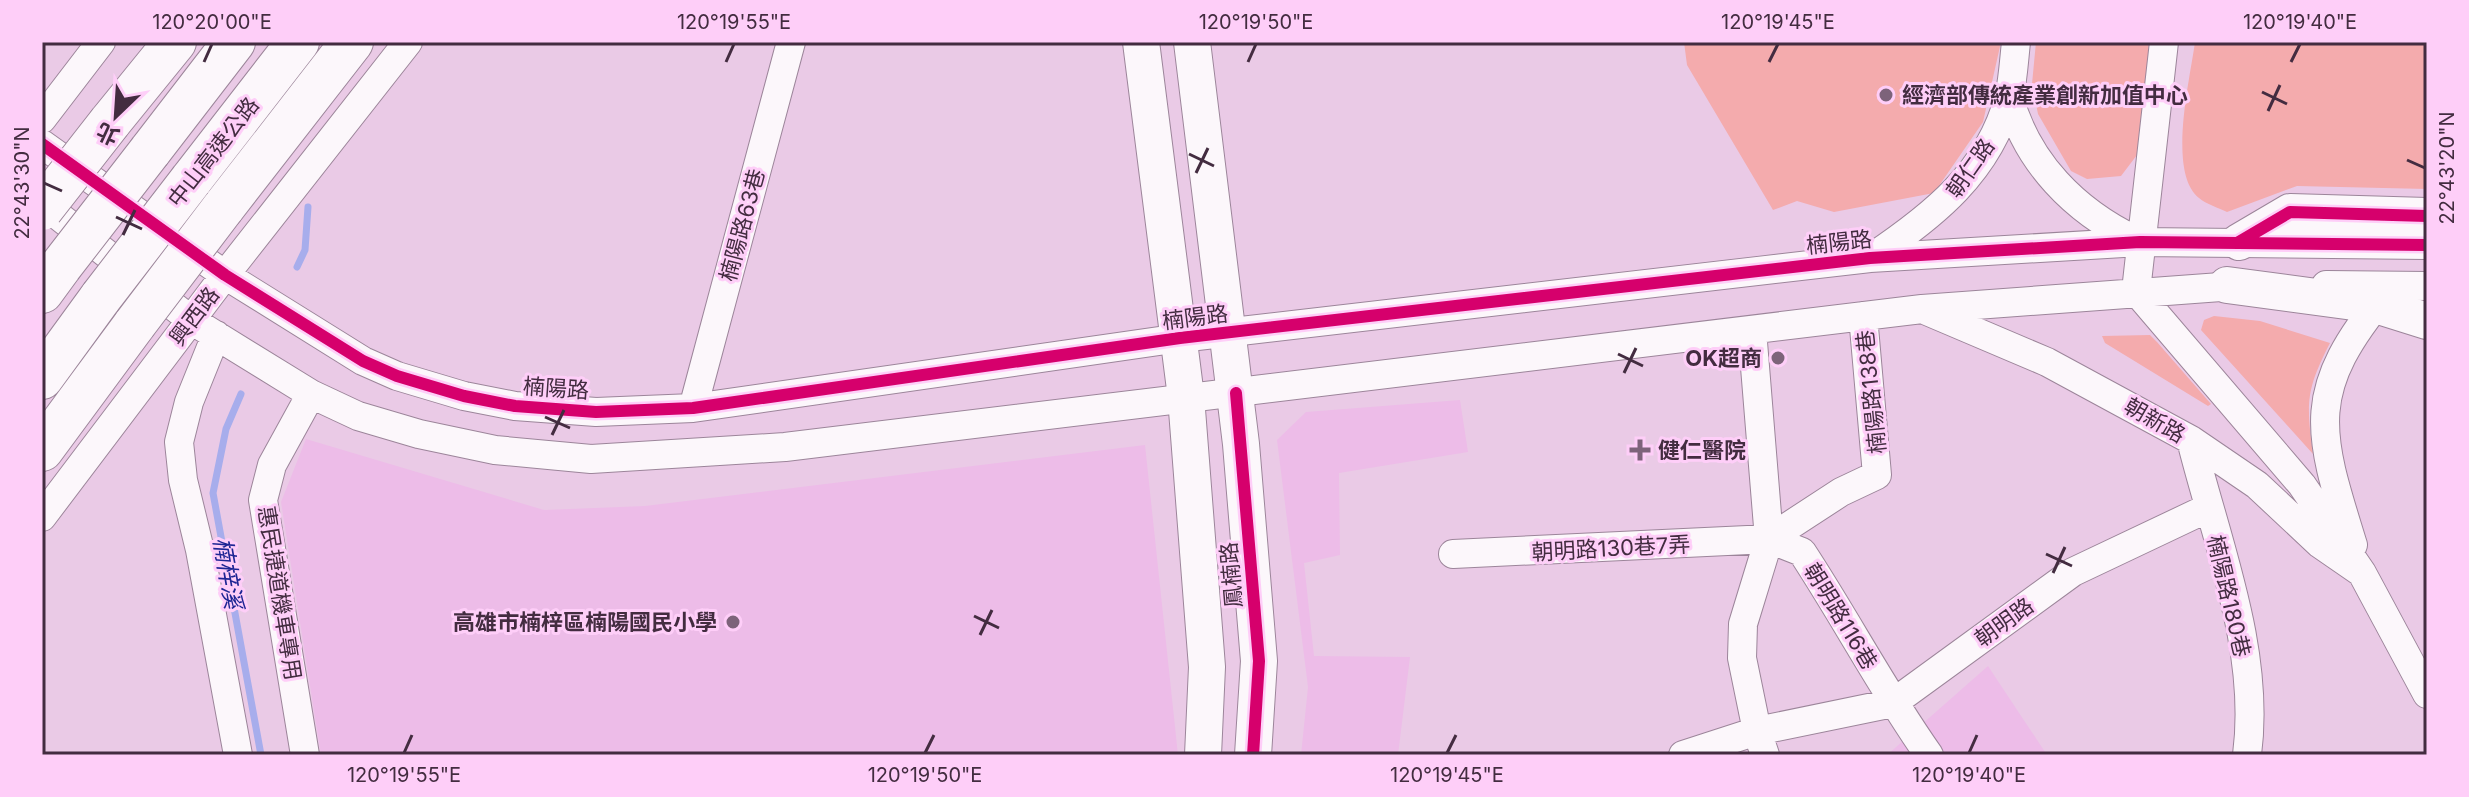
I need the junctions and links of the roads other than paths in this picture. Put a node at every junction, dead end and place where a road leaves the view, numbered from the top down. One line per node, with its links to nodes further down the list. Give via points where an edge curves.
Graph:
1 (101, 42): 13 (street)
2 (175, 42): 16 (highway, bridge)
3 (234, 42): 23 (highway, bridge)
4 (298, 42): 36 (highway, 中山高速公路, bridge)
5 (352, 42): 42 (highway, bridge)
6 (408, 42): 22 (street, 興西路)
7 (791, 42): 40 (street, 楠陽路63巷)
8 (1141, 42): 35 (main road, 鳳楠路)
9 (1192, 42): 33 (main road, 鳳楠路)
10 (2016, 42): 12 (street, 朝仁路)
11 (2164, 42): 18 (street)
12 (2009, 97): 18 (street, via 2036,159 2068,196 2099,223); 21 (street, 朝仁路, via 1989,145 1957,192 1930,218)
13 (42, 119)
14 (42, 144): 22 (street, 楠陽路)
15 (42, 203): 30 (street)
16 (42, 209)
17 (2427, 216): 19 (main road, via 2290,212)
18 (2140, 242): 19 (street, 楠陽路); 21 (street, 楠陽路); 26 (street)
19 (2239, 242): 20 (street, 楠陽路)
20 (2427, 245)
21 (1870, 258): 33 (street, 楠陽路)
22 (225, 275): 30 (street, 興西路); 40 (street, 楠陽路, via 363,361 464,396 596,412)
23 (51, 279)
24 (2227, 285): 26 (street); 27 (main road)
25 (2427, 286): 27 (street)
26 (2136, 291): 28 (street); 47 (street, 朝新路, via 2292,472)
27 (2384, 295): 31 (main road); 47 (street, 朝新路, via 2335,372 2323,417 2329,460)
28 (1922, 309): 29 (street); 41 (street, 朝新路, via 2047,362)
29 (1863, 316): 32 (street); 45 (street, 楠陽路138巷, via 1878,467 1873,479 1841,492)
30 (191, 320): 34 (street); 44 (street, 興西路)
31 (2427, 321)
32 (1752, 330): 37 (street); 45 (street)
33 (1228, 333): 35 (street, 楠陽路); 37 (main road, 鳳楠路)
34 (216, 335): 38 (street); 51 (street, via 179,442)
35 (1180, 338): 39 (main road, 鳳楠路); 40 (street, 楠陽路)
36 (42, 378)
37 (1236, 393): 39 (street); 54 (main road, 鳳楠路, via 1259,661)
38 (311, 394): 39 (street, via 358,416 419,434 495,450 591,459 785,447); 52 (street, 惠民捷道機車專用, via 272,465 263,500)
39 (1186, 397): 53 (main road, 鳳楠路, via 1207,667)
40 (693, 408)
41 (2191, 440): 43 (street, 楠陽路180巷); 47 (street, 朝新路, via 2257,485 2320,544)
42 (42, 450)
43 (2208, 508): 49 (street, 朝明路, via 2073,572); 57 (street, 楠陽路180巷, via 2242,634 2252,706)
44 (42, 517)
45 (1769, 539): 46 (street, 朝明路130巷7弄); 49 (street, 朝明路116巷, via 1802,552); 50 (street, via 1743,624 1742,658)
46 (1453, 554)
47 (2362, 573): 48 (street, 朝新路)
48 (2427, 694)
49 (1893, 703): 50 (street, 朝明路); 56 (street)
50 (1761, 743): 55 (street, 朝明路)
51 (238, 755)
52 (305, 755)
53 (1203, 755)
54 (1253, 755)
55 (1683, 755)
56 (1929, 755)
57 (2247, 755)

